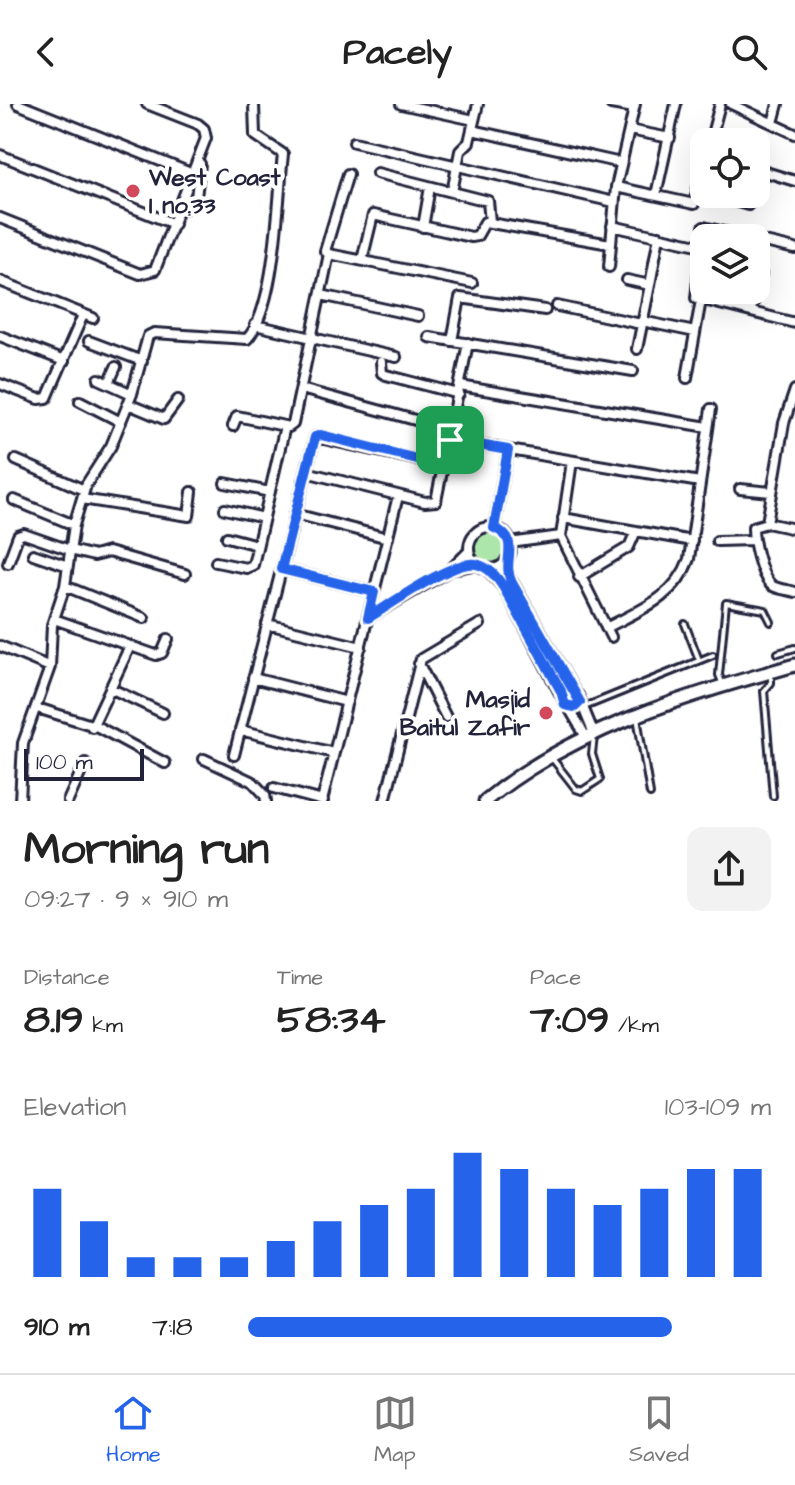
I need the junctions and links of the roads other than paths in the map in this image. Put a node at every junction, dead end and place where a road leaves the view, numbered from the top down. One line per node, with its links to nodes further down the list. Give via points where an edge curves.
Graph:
1 (18, 104): 25 (street)
2 (147, 104): 20 (street, via 204,129)
3 (254, 104): 65 (street, via 255,135 283,154 271,271)
4 (401, 104): 13 (street)
5 (478, 104): 13 (street)
6 (611, 104): 11 (street)
7 (676, 104): 17 (street)
8 (720, 104): 14 (street)
9 (733, 104): 12 (street)
10 (778, 104): 12 (street)
11 (635, 106): 15 (street)
12 (773, 123): 16 (street)
13 (473, 125): 21 (street); 22 (street)
14 (714, 128)
15 (629, 130): 17 (street); 21 (street)
16 (795, 134)
17 (670, 138): 32 (street)
18 (354, 142): 22 (street)
19 (0, 155): 38 (street)
20 (200, 155): 25 (street); 35 (street, via 195,206)
21 (621, 163): 30 (street)
22 (456, 166): 31 (street); 33 (street)
23 (795, 170): 28 (street)
24 (377, 173): 29 (street)
25 (193, 174): 35 (street)
26 (348, 174): 46 (street, via 325,251)
27 (770, 174): 28 (street)
28 (793, 181)
29 (430, 187): 31 (street); 40 (street)
30 (616, 187): 32 (street); 33 (street)
31 (452, 192): 37 (street, via 488,201)
32 (656, 195): 34 (street)
33 (614, 202): 39 (street)
34 (690, 204)
35 (180, 209): 38 (street)
36 (0, 218): 38 (street, via 140,274 155,270)
37 (490, 222): 40 (street, via 482,222 473,238); 44 (street)
38 (174, 224)
39 (612, 226): 41 (street); 44 (street)
40 (423, 227): 47 (street, via 371,217)
41 (659, 236): 42 (street); 52 (street)
42 (690, 243)
43 (770, 243): 45 (street)
44 (610, 244): 48 (street)
45 (795, 249)
46 (329, 254): 47 (street); 53 (street)
47 (362, 260): 51 (street)
48 (609, 267)
49 (627, 280): 52 (street)
50 (0, 281): 60 (street)
51 (472, 283)
52 (650, 285): 63 (street)
53 (321, 295): 61 (street); 69 (street)
54 (700, 304): 66 (street)
55 (725, 304): 59 (street)
56 (753, 304): 59 (street)
57 (557, 306): 63 (street)
58 (545, 310): 71 (street, via 460,298)
59 (751, 310): 64 (street)
60 (83, 315): 62 (street); 75 (street)
61 (418, 316)
62 (93, 318)
63 (642, 322): 66 (street); 73 (street)
64 (795, 323)
65 (255, 325): 69 (street); 76 (street, via 247,339 150,333)
66 (695, 332): 80 (street)
67 (0, 336): 75 (street)
68 (429, 337): 71 (street)
69 (313, 338): 74 (street); 84 (street)
70 (89, 341): 76 (street)
71 (452, 341): 72 (street)
72 (468, 343): 79 (street); 85 (street)
73 (637, 349)
74 (396, 357)
75 (64, 361): 83 (street, via 48,396 39,399)
76 (142, 361): 87 (street)
77 (381, 362): 85 (street, via 386,375)
78 (116, 367): 82 (street)
79 (633, 371)
80 (687, 378)
81 (99, 379): 82 (street)
82 (109, 383): 87 (street)
83 (0, 384)
84 (301, 389): 95 (street, via 293,424); 97 (street)
85 (460, 390): 96 (street); 97 (street)
86 (795, 390): 91 (street)
87 (132, 394): 90 (street)
88 (178, 400): 90 (street, via 164,419)
89 (80, 401): 93 (street)
90 (128, 404): 93 (street)
91 (793, 404): 109 (street, via 784,423)
92 (711, 409): 96 (street)
93 (121, 422): 110 (street)
94 (233, 426): 95 (street, via 237,416)
95 (285, 426): 108 (street)
96 (708, 427): 104 (street)
97 (452, 430): 98 (street)
98 (450, 440): 99 (street); 102 (street)
99 (508, 450): 101 (street); 119 (street)
100 (16, 460): 110 (street)
101 (572, 461): 104 (street); 116 (street)
102 (445, 466): 103 (street, via 318,435); 111 (street, via 436,501)
103 (306, 472): 111 (street); 114 (street)
104 (700, 482): 126 (street)
105 (225, 483): 108 (street)
106 (740, 489): 109 (street)
107 (192, 492): 110 (street, via 189,516)
108 (270, 492): 115 (street)
109 (771, 492): 117 (street)
110 (83, 494): 118 (street)
111 (398, 496): 124 (street)
112 (14, 500): 118 (street)
113 (225, 509): 115 (street)
114 (295, 514): 124 (street); 138 (street)
115 (264, 518): 129 (street)
116 (563, 518): 121 (street); 122 (street)
117 (767, 523): 120 (street); 125 (street, via 754,525)
118 (74, 525): 130 (street)
119 (494, 528): 128 (street); 131 (street, via 475,533)
120 (795, 529)
121 (636, 531): 126 (street); 142 (street, via 626,550)
122 (561, 536): 128 (street); 142 (street)
123 (227, 537): 129 (street)
124 (388, 538): 145 (street)
125 (753, 540): 127 (street); 146 (street, via 770,584)
126 (692, 541): 142 (street, via 683,575 671,590 609,633)
127 (717, 541)
128 (510, 543): 133 (street)
129 (257, 545): 134 (street, via 250,568)
130 (70, 550): 135 (street, via 22,533); 137 (street); 141 (street, via 94,556 108,552)
131 (469, 551): 136 (street); 140 (street)
132 (33, 554): 137 (street)
133 (506, 560): 139 (street); 143 (street)
134 (216, 562)
135 (8, 563)
136 (477, 564): 139 (street); 140 (street)
137 (68, 566): 144 (street)
138 (281, 569): 145 (street); 151 (street)
139 (487, 569): 143 (street)
140 (450, 570): 148 (street)
141 (185, 574)
142 (579, 577)
143 (508, 585): 170 (street)
144 (65, 586): 147 (street); 149 (street)
145 (374, 592): 148 (street)
146 (795, 592)
147 (144, 618)
148 (368, 618): 157 (street)
149 (54, 619): 156 (street); 164 (street)
150 (771, 622): 167 (lane, via 765,610 725,604 719,675)
151 (267, 624): 157 (street); 166 (street)
152 (480, 624): 162 (street, via 427,653)
153 (685, 624): 161 (lane)
154 (168, 639): 156 (street, via 158,655)
155 (0, 646): 164 (street)
156 (130, 646): 168 (street)
157 (361, 647): 169 (street)
158 (795, 648): 159 (lane)
159 (778, 653)
160 (713, 655): 161 (lane)
161 (699, 660): 170 (lane)
162 (418, 664): 174 (street); 191 (street)
163 (795, 665): 165 (main road)
164 (50, 667): 171 (street)
165 (771, 672): 167 (main road); 186 (lane, via 764,691)
166 (253, 678): 169 (street); 176 (street)
167 (723, 686): 173 (main road)
168 (112, 689): 172 (street); 175 (street)
169 (347, 702): 178 (street)
170 (576, 707): 177 (street)
171 (37, 708): 175 (street); 187 (street, via 21,751)
172 (163, 713)
173 (637, 716): 177 (main road); 185 (lane)
174 (446, 717)
175 (92, 727): 183 (street)
176 (240, 730): 178 (street); 179 (street)
177 (589, 734): 180 (main road); 180 (lane, via 600,779 596,785 576,789)
178 (334, 753): 190 (street)
179 (234, 755)
180 (550, 756): 192 (main road)
181 (204, 759): 189 (street, via 256,784)
182 (85, 763): 188 (street)
183 (165, 763)
184 (274, 788): 190 (street)
185 (650, 794)
186 (773, 796)
187 (20, 801)
188 (68, 801)
189 (266, 801)
190 (323, 801)
191 (385, 801)
192 (485, 801)

